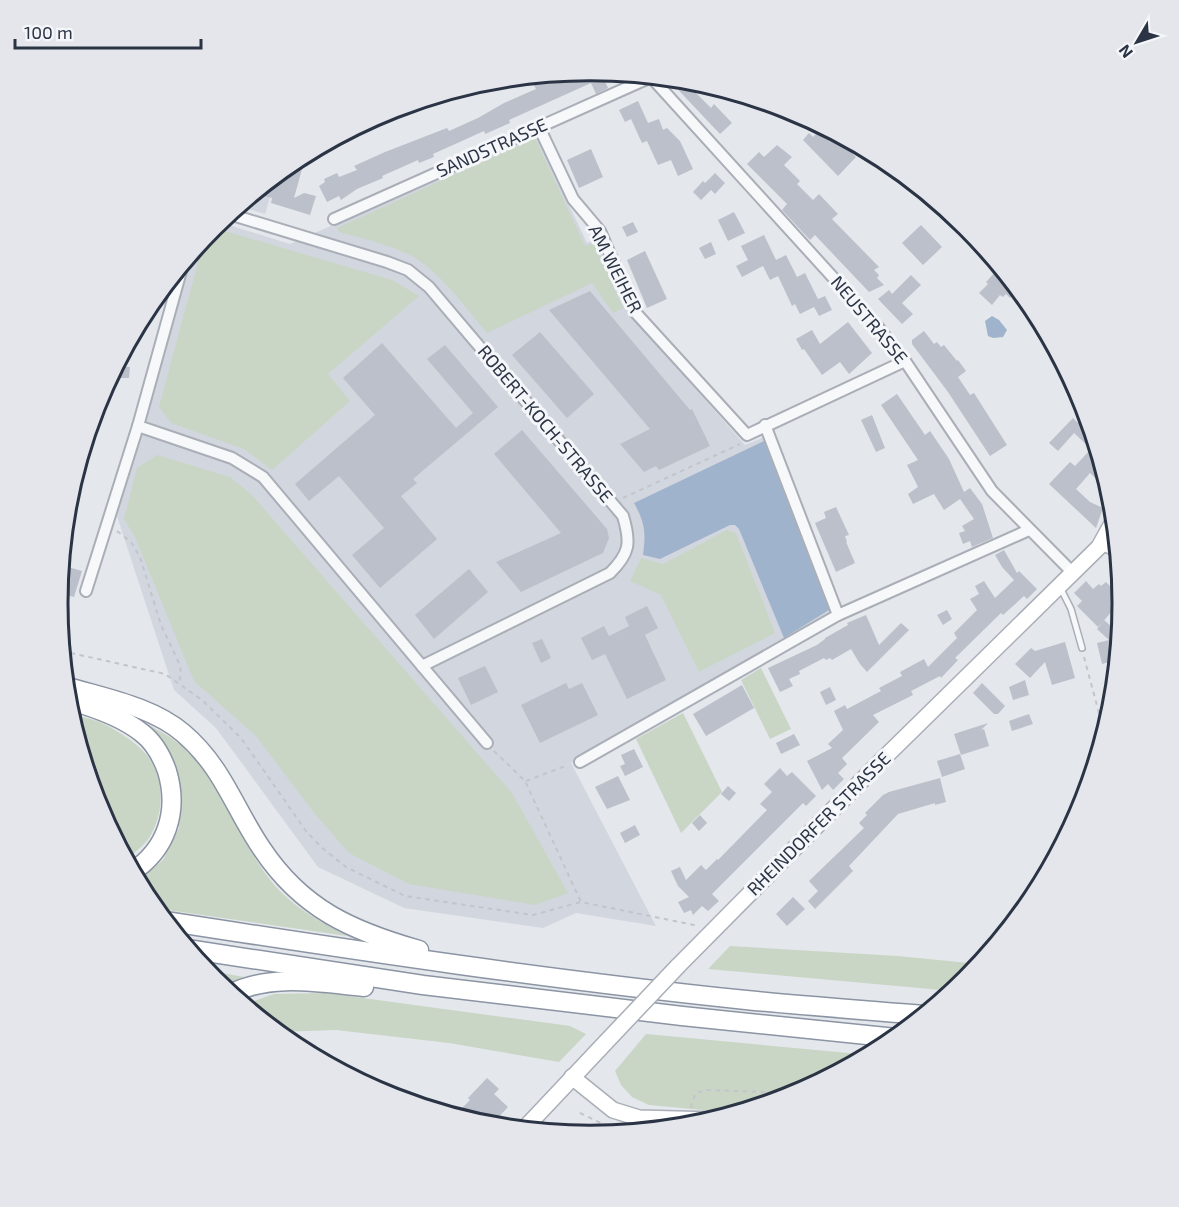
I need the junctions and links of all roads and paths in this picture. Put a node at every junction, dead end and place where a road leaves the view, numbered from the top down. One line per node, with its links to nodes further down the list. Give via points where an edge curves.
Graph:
1 (635, 84): 3 (street, SANDSTRASSE)
2 (659, 86): 7 (street, NEUSTRASSE)
3 (539, 127): 5 (street, SANDSTRASSE); 10 (street, AM WEIHER, via 573,199 600,231 634,312)
4 (239, 217): 11 (street, ROBERT-KOCH-STRASSE, via 408,270 429,287)
5 (334, 219)
6 (178, 282): 9 (street)
7 (905, 361): 8 (street); 13 (street, NEUSTRASSE, via 992,491)
8 (765, 425): 10 (street); 20 (street)
9 (138, 426): 12 (street); 23 (street, via 232,458 263,477)
10 (747, 435): 11 (path, via 738,446)
11 (613, 503): 23 (street, ROBERT-KOCH-STRASSE, via 623,516 628,547 610,573)
12 (107, 526): 19 (street); 24 (path, via 125,537 140,557 161,625 180,665)
13 (1029, 530): 17 (street, NEUSTRASSE); 20 (street)
14 (1107, 533): 15 (main road, RHEINDORFER STRASSE)
15 (1099, 547): 16 (lane); 17 (main road, RHEINDORFER STRASSE)
16 (1108, 551)
17 (1073, 573): 18 (main road, RHEINDORFER STRASSE)
18 (1059, 586): 21 (lane, via 1071,609); 34 (main road, RHEINDORFER STRASSE)
19 (86, 591)
20 (838, 615): 29 (street)
21 (1082, 648): 27 (path)
22 (70, 653): 24 (path, via 165,674)
23 (422, 666): 28 (street)
24 (178, 684): 32 (path, via 202,700 241,738 306,831 346,867 405,896 533,915)
25 (75, 689): 36 (highway, via 129,704 182,732 207,756 224,780 262,849 284,878 315,906 347,926)
26 (78, 703): 31 (highway, via 124,721 145,734 162,756 172,789 171,817 162,842)
27 (1099, 714)
28 (487, 743): 30 (path)
29 (580, 762): 30 (path)
30 (525, 781): 32 (path)
31 (139, 868)
32 (581, 903): 34 (path)
33 (176, 923): 36 (highway)
34 (714, 929): 41 (main road, RHEINDORFER STRASSE, bridge)
35 (200, 951): 37 (highway)
36 (481, 968): 39 (highway)
37 (423, 985): 38 (highway, via 386,989 303,980); 40 (highway)
38 (238, 990)
39 (911, 1015)
40 (882, 1037)
41 (572, 1077): 45 (main road, via 613,1110 639,1118); 46 (main road, RHEINDORFER STRASSE)
42 (771, 1093): 44 (path, via 706,1090 696,1093)
43 (580, 1113): 47 (path)
44 (691, 1115)
45 (668, 1119)
46 (531, 1122)
47 (605, 1125)

